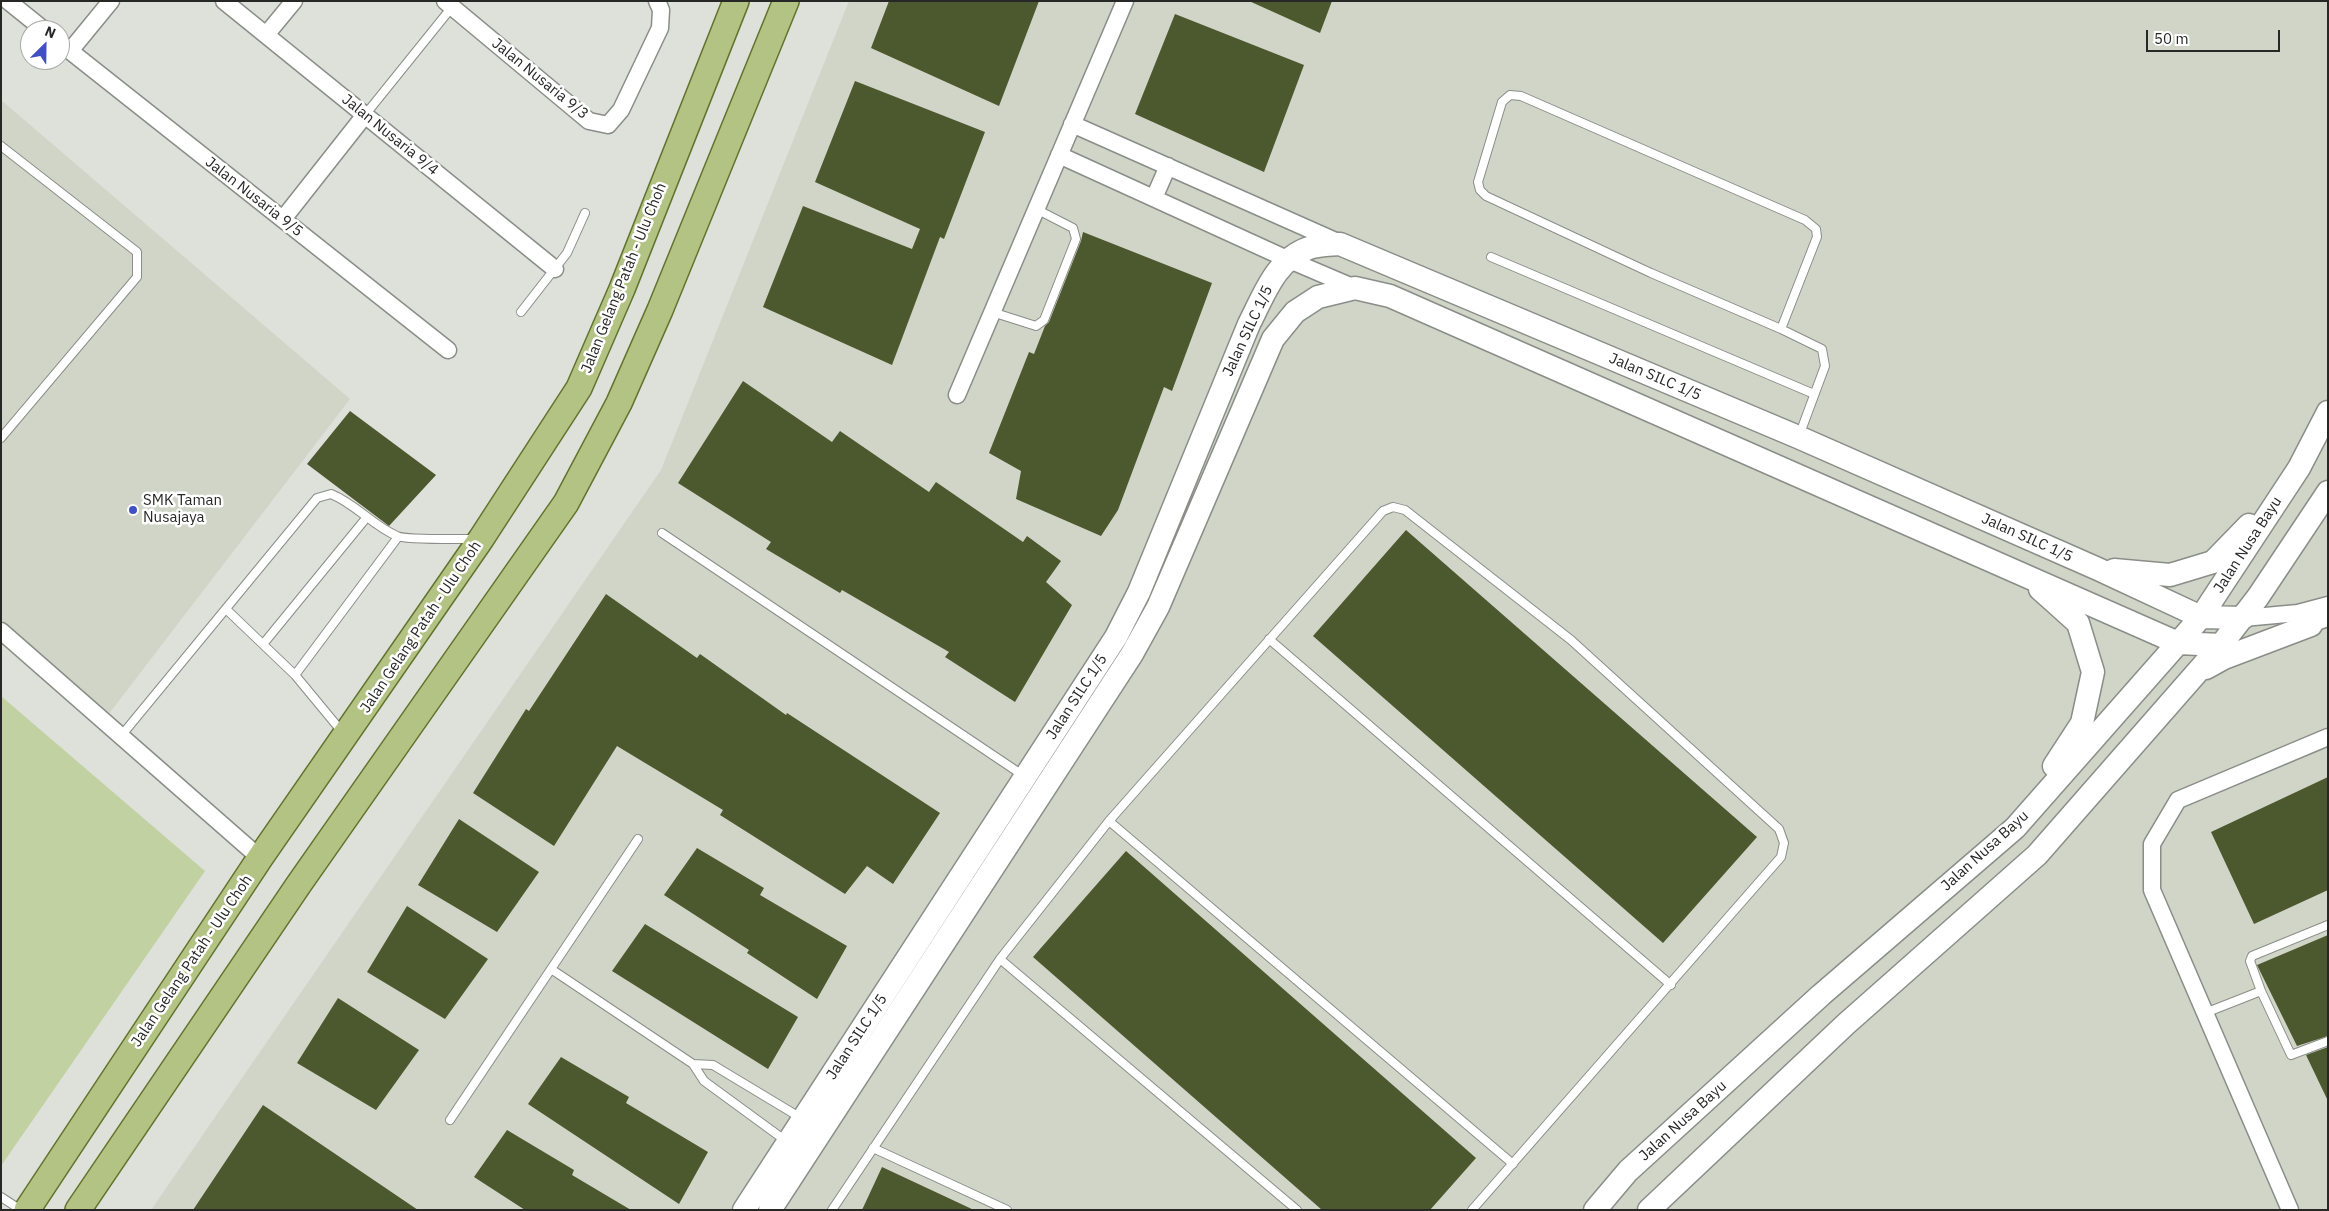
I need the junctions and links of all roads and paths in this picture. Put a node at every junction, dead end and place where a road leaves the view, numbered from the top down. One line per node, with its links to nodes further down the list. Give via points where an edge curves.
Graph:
1 (8, 1): 10 (street)
2 (111, 1): 12 (street)
3 (224, 1): 11 (street, Jalan Nusaria 9/4)
4 (294, 1): 11 (street)
5 (736, 1): 42 (main road, Jalan Gelang Patah - Ulu Choh, via 622,289 579,388)
6 (786, 1): 81 (main road, via 619,403 566,503 299,884)
7 (1125, 1): 15 (street)
8 (448, 4): 9 (street, Jalan Nusaria 9/3, via 589,121 608,126 621,110 660,28); 14 (lane)
9 (659, 6)
10 (32, 20)
11 (266, 35): 14 (street, Jalan Nusaria 9/4)
12 (70, 42)
13 (70, 51): 22 (street, Jalan Nusaria 9/5)
14 (365, 115): 22 (street); 26 (street, Jalan Nusaria 9/4)
15 (1072, 124): 17 (street); 18 (street)
16 (1, 146): 36 (lane, via 138,252 137,277)
17 (1059, 155): 19 (street); 20 (street)
18 (1168, 166): 19 (street); 23 (street)
19 (1154, 198): 25 (street)
20 (1036, 209): 29 (street); 29 (lane, via 1073,228 1076,239 1044,320 1036,326)
21 (585, 212): 26 (lane)
22 (283, 219): 31 (street, Jalan Nusaria 9/5)
23 (1340, 244): 25 (street, Jalan SILC 1/5, via 1309,248); 35 (street, Jalan SILC 1/5)
24 (1491, 257): 32 (lane)
25 (1287, 260): 27 (street); 60 (street, Jalan SILC 1/5, via 1271,281 1249,324 1139,592 1120,630)
26 (555, 269): 28 (lane)
27 (1355, 288): 44 (street, Jalan SILC 1/5, via 1390,296); 83 (street, Jalan SILC 1/5, via 1318,297 1295,312 1273,339 1158,608 1132,654)
28 (521, 312)
29 (992, 312): 33 (street)
30 (1781, 329): 30 (lane, via 1486,196 1478,182 1502,102 1510,96 1522,96 1805,220 1816,229 1817,237); 32 (lane, via 1822,349 1825,366)
31 (448, 350)
32 (1814, 394): 35 (lane)
33 (956, 395)
34 (2328, 412): 37 (street, Jalan Nusa Bayu)
35 (1798, 437): 43 (street, Jalan SILC 1/5)
36 (1, 438)
37 (2298, 468): 43 (street, via 2213,562 2170,575); 47 (street, Jalan Nusa Bayu)
38 (2328, 492): 48 (street)
39 (367, 517): 41 (lane); 46 (lane, via 349,501 332,494 317,498); 53 (lane)
40 (662, 533): 60 (lane)
41 (398, 537): 42 (lane); 56 (lane)
42 (481, 539): 58 (main road, Jalan Gelang Patah - Ulu Choh)
43 (2098, 569): 47 (street, Jalan SILC 1/5)
44 (2025, 576): 52 (street, Jalan SILC 1/5); 62 (street, via 2078,623 2093,672 2082,723)
45 (2328, 605): 48 (street, via 2298,613)
46 (227, 610): 53 (lane); 57 (lane)
47 (2201, 617): 48 (street); 52 (street, Jalan Nusa Bayu)
48 (2243, 618): 54 (street)
49 (2319, 621): 54 (street); 55 (street, via 2224,658)
50 (1, 631): 57 (street)
51 (1269, 639): 61 (lane); 68 (lane); 68 (lane, via 1383,511 1393,507 1405,510 1570,640 1778,829 1784,842 1781,857)
52 (2178, 643): 54 (street); 62 (street, Jalan Nusa Bayu)
53 (264, 644): 56 (lane)
54 (2221, 645): 55 (street)
55 (2200, 671): 89 (street, via 2037,855 1846,1024)
56 (295, 674): 58 (lane)
57 (121, 736): 64 (street)
58 (346, 736): 64 (main road, Jalan Gelang Patah - Ulu Choh)
59 (2328, 737): 70 (street, via 2178,800 2152,844 2152,890)
60 (1025, 777): 73 (street, Jalan SILC 1/5)
61 (1110, 822): 66 (lane); 77 (lane)
62 (2015, 828): 88 (street, Jalan Nusa Bayu, via 1800,1014 1628,1171)
63 (638, 839): 67 (lane)
64 (260, 858): 80 (main road, Jalan Gelang Patah - Ulu Choh)
65 (2328, 925): 69 (lane, via 2252,956 2250,961)
66 (1000, 959): 76 (lane); 86 (lane)
67 (551, 969): 72 (lane); 74 (lane)
68 (1671, 985): 77 (lane)
69 (2261, 991): 70 (lane); 71 (lane, via 2289,1054)
70 (2205, 1013): 90 (street)
71 (2328, 1041)
72 (693, 1064): 73 (lane, via 713,1065); 75 (lane, via 704,1081)
73 (803, 1119): 75 (street, Jalan SILC 1/5)
74 (450, 1120)
75 (788, 1143): 82 (street, Jalan SILC 1/5)
76 (873, 1148): 84 (lane); 85 (lane)
77 (1513, 1164): 87 (lane)
78 (1, 1197): 79 (lane)
79 (21, 1210)
80 (26, 1210)
81 (78, 1210)
82 (744, 1210)
83 (770, 1210)
84 (832, 1210)
85 (1007, 1210)
86 (1297, 1210)
87 (1472, 1210)
88 (1595, 1210)
89 (1648, 1210)
90 (2290, 1210)

